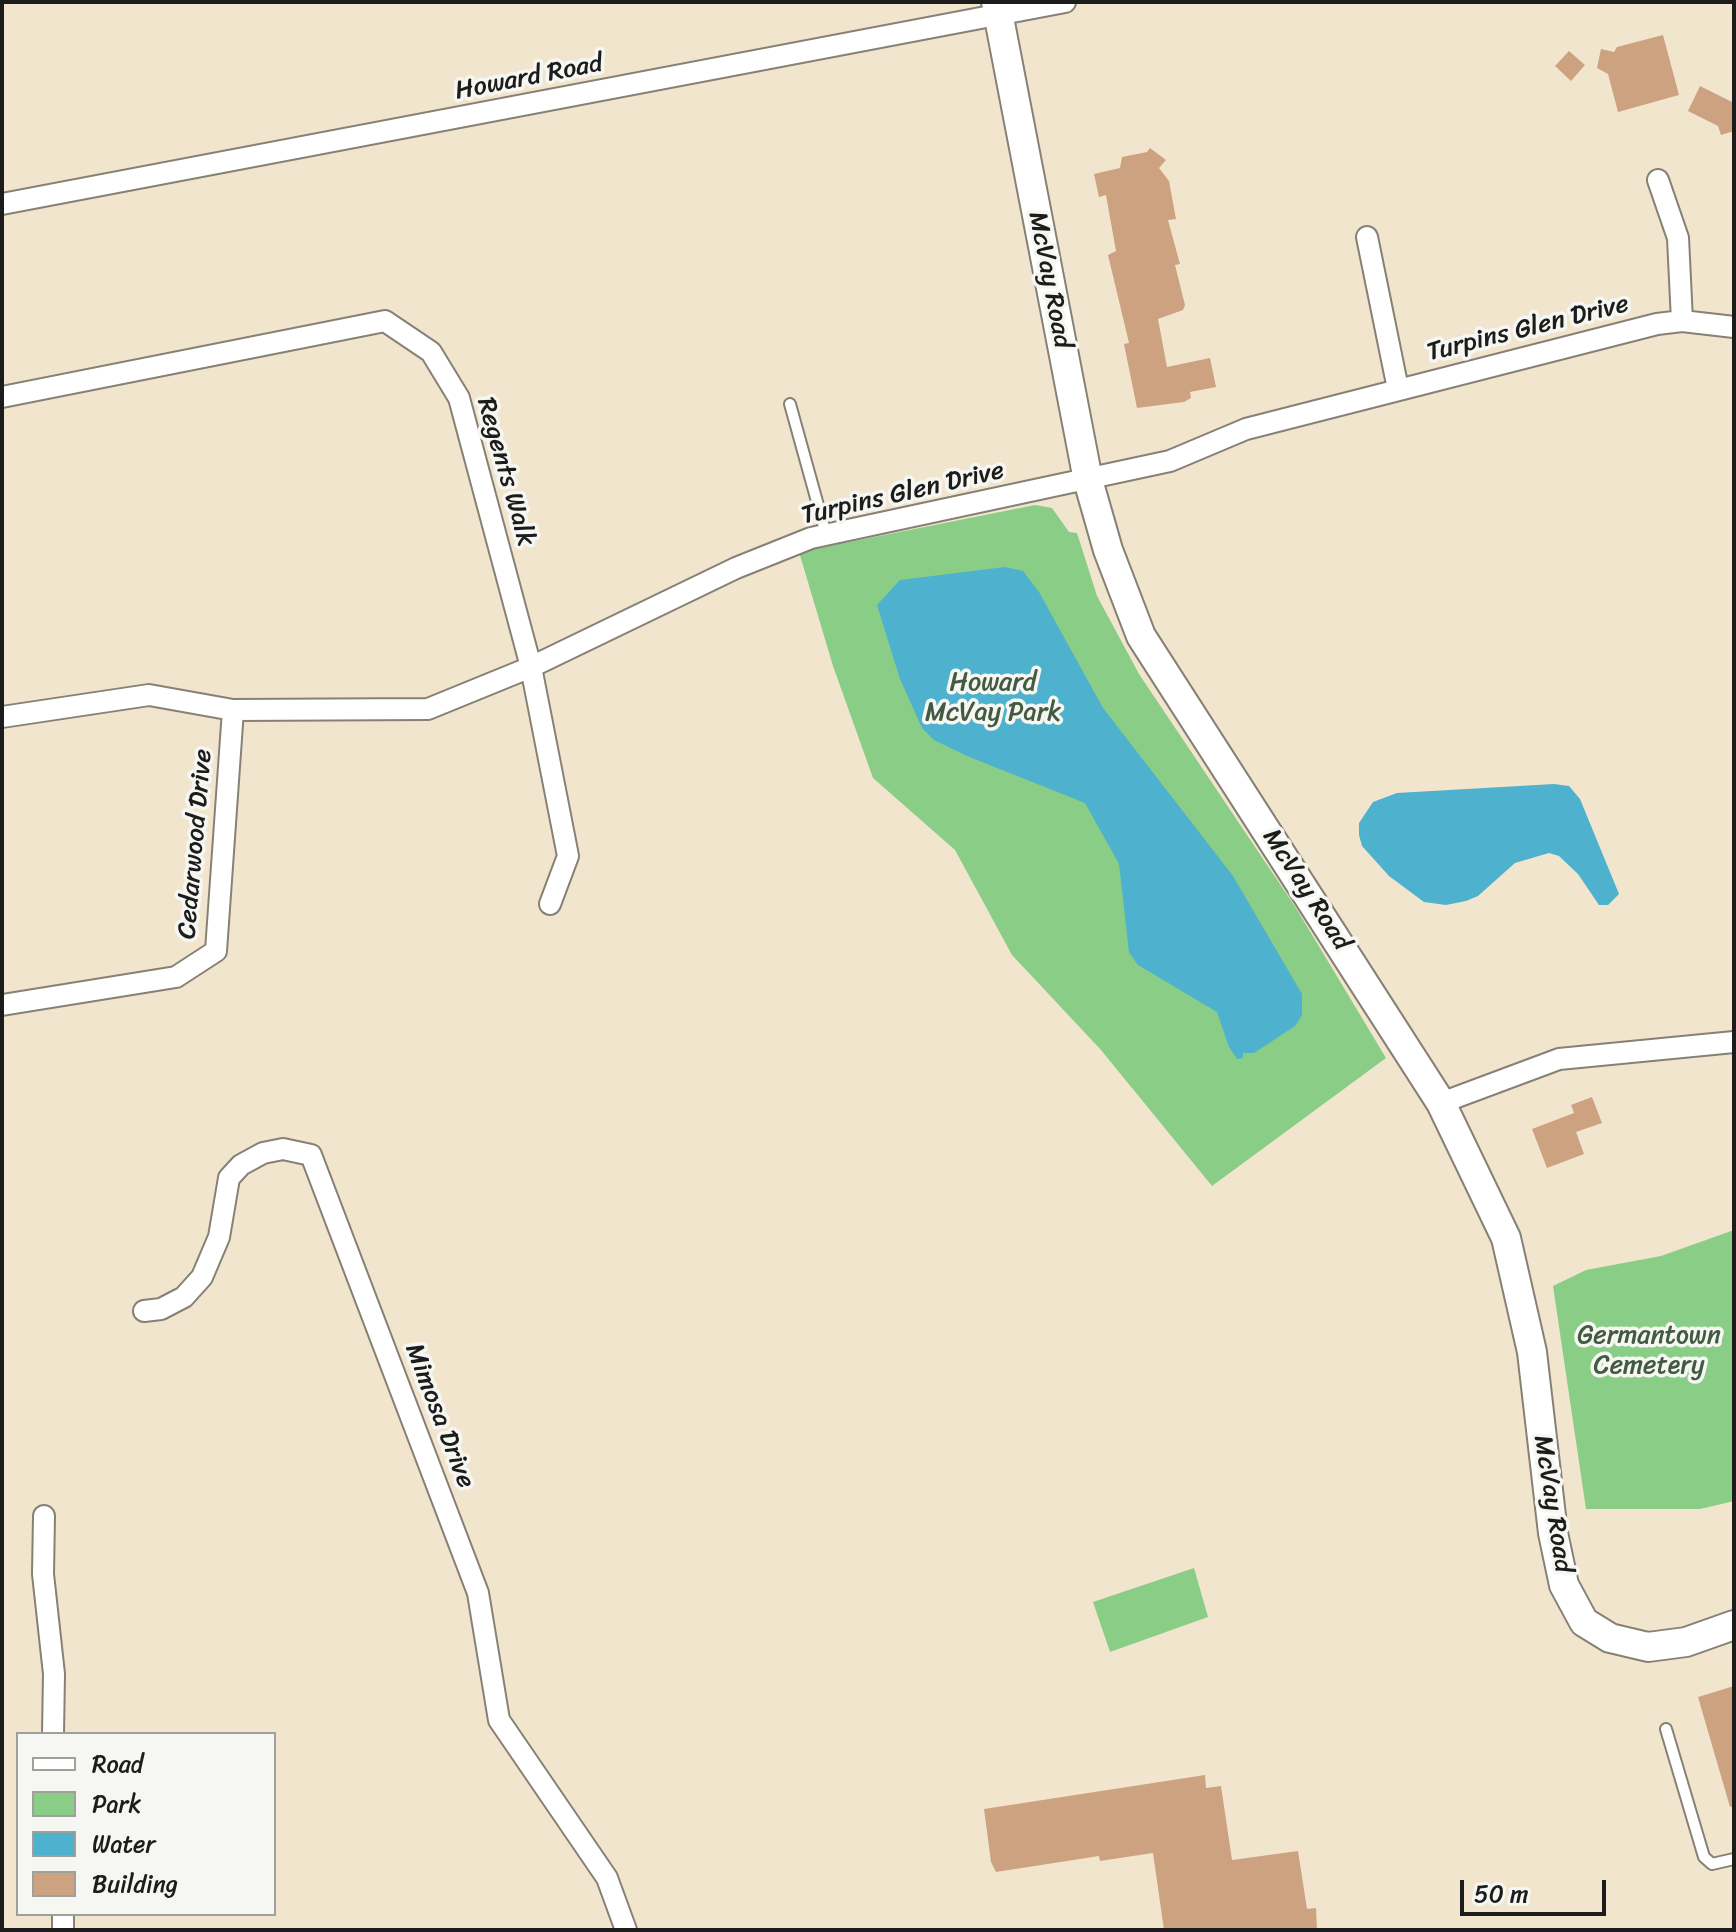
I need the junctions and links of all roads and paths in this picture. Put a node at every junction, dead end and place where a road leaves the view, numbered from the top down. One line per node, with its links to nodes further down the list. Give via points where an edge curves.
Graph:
1 (1065, 2): 2 (street, Howard Road)
2 (998, 9): 4 (street, Howard Road); 11 (street, McVay Road)
3 (1658, 180): 6 (street, via 1678,238)
4 (2, 204)
5 (1367, 237): 8 (street)
6 (1682, 321): 7 (street, Turpins Glen Drive); 8 (street, Turpins Glen Drive)
7 (1734, 327)
8 (1398, 389): 11 (street, Turpins Glen Drive, via 1246,429 1170,461)
9 (2, 397): 13 (street, Regents Walk, via 385,321 431,352 459,398)
10 (790, 404): 12 (lane)
11 (1088, 480): 12 (street, Turpins Glen Drive); 19 (street, McVay Road, via 1141,636)
12 (826, 534): 13 (street, Turpins Glen Drive, via 736,568)
13 (531, 667): 14 (street, Turpins Glen Drive, via 428,709); 16 (street, Regents Walk, via 568,856)
14 (233, 710): 15 (street, Turpins Glen Drive, via 149,695); 17 (street, Cedarwood Drive, via 216,951 176,977)
15 (2, 717)
16 (550, 904)
17 (2, 1005)
18 (1734, 1042): 19 (street, via 1559,1059)
19 (1441, 1103): 22 (street, McVay Road, via 1506,1238 1532,1352 1553,1533 1564,1585 1584,1622 1610,1638 1648,1647 1686,1642)
20 (144, 1311): 26 (street, Mimosa Drive, via 184,1297 202,1277 219,1237 229,1178 241,1165 283,1149 311,1155 478,1593 499,1720 607,1878)
21 (44, 1516): 24 (street)
22 (1734, 1625)
23 (1666, 1729): 25 (lane, via 1704,1857 1712,1864)
24 (53, 1732)
25 (1734, 1859)
26 (626, 1930)

